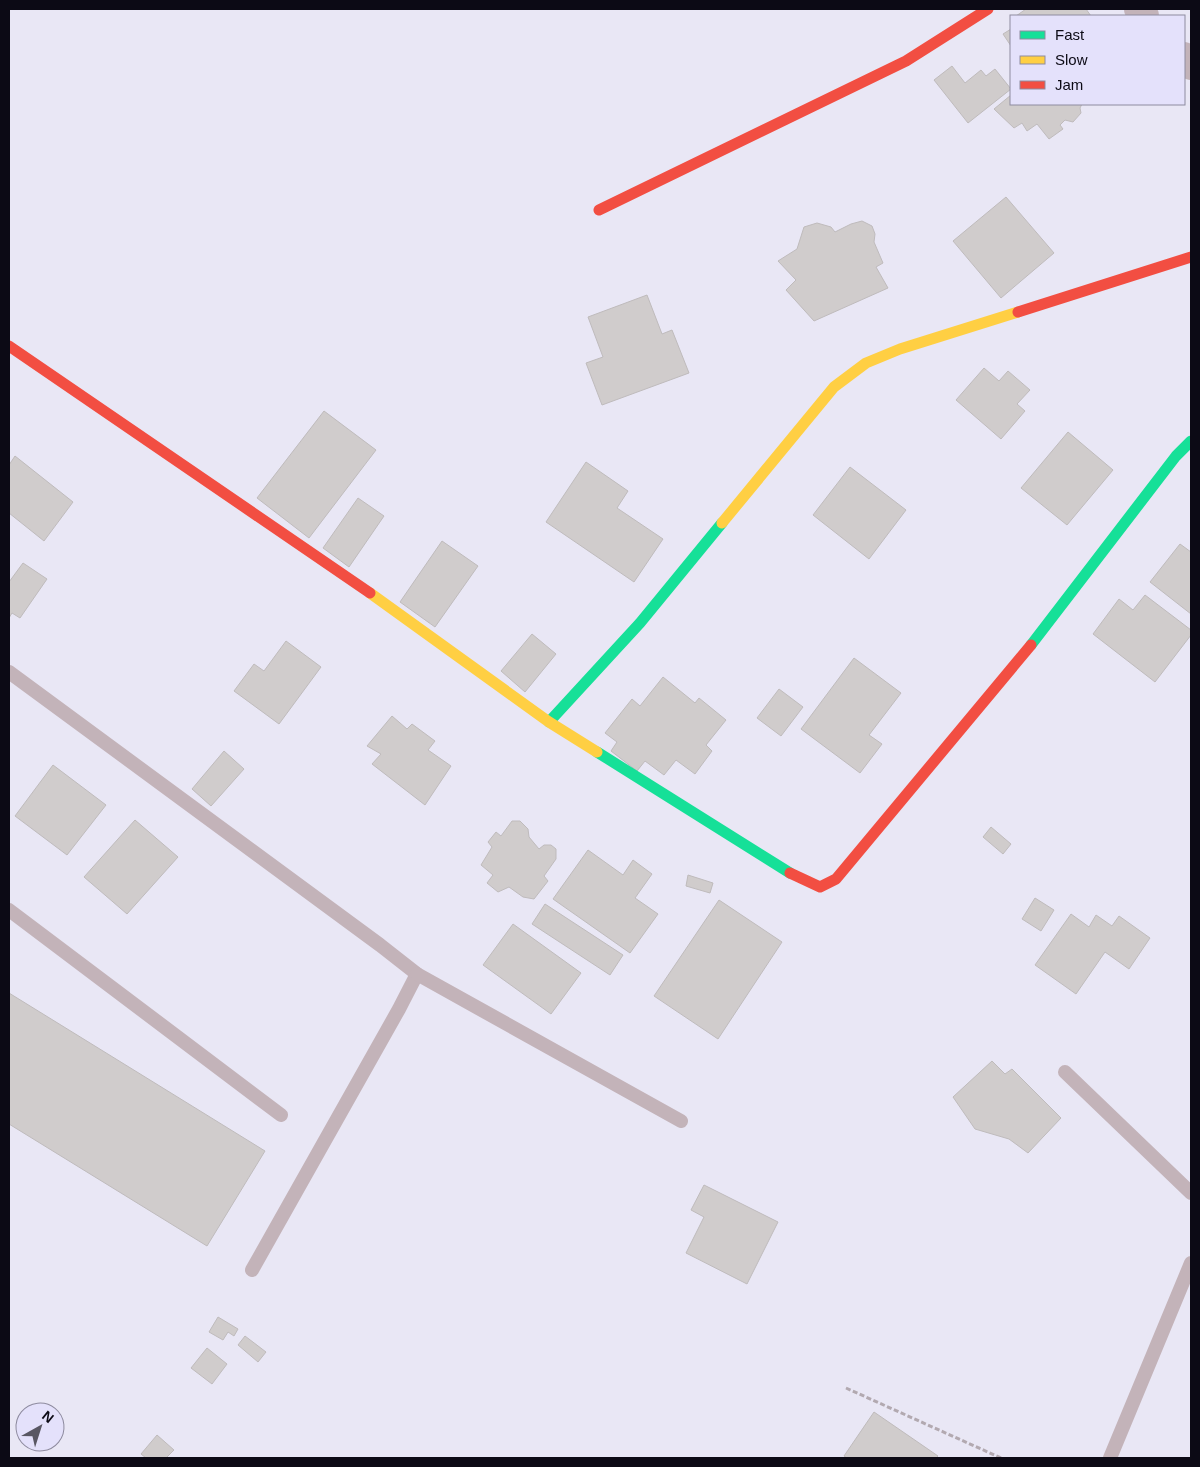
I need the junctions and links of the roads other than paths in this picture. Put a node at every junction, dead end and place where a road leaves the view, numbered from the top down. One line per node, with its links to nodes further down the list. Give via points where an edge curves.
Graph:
1 (988, 9): 2 (street, via 906,61)
2 (599, 210)
3 (1191, 257): 7 (street, via 900,349 866,363 834,387 640,623)
4 (9, 346): 7 (street, via 369,592)
5 (1191, 441): 7 (street, via 1176,456 1013,667 836,879 820,888 798,878)
6 (9, 672): 9 (lane)
7 (549, 722)
8 (9, 910): 11 (lane)
9 (417, 974): 12 (lane); 15 (lane)
10 (1065, 1072): 13 (lane)
11 (281, 1115)
12 (681, 1121)
13 (1191, 1193)
14 (1191, 1263): 16 (lane)
15 (252, 1270)
16 (1110, 1458)

